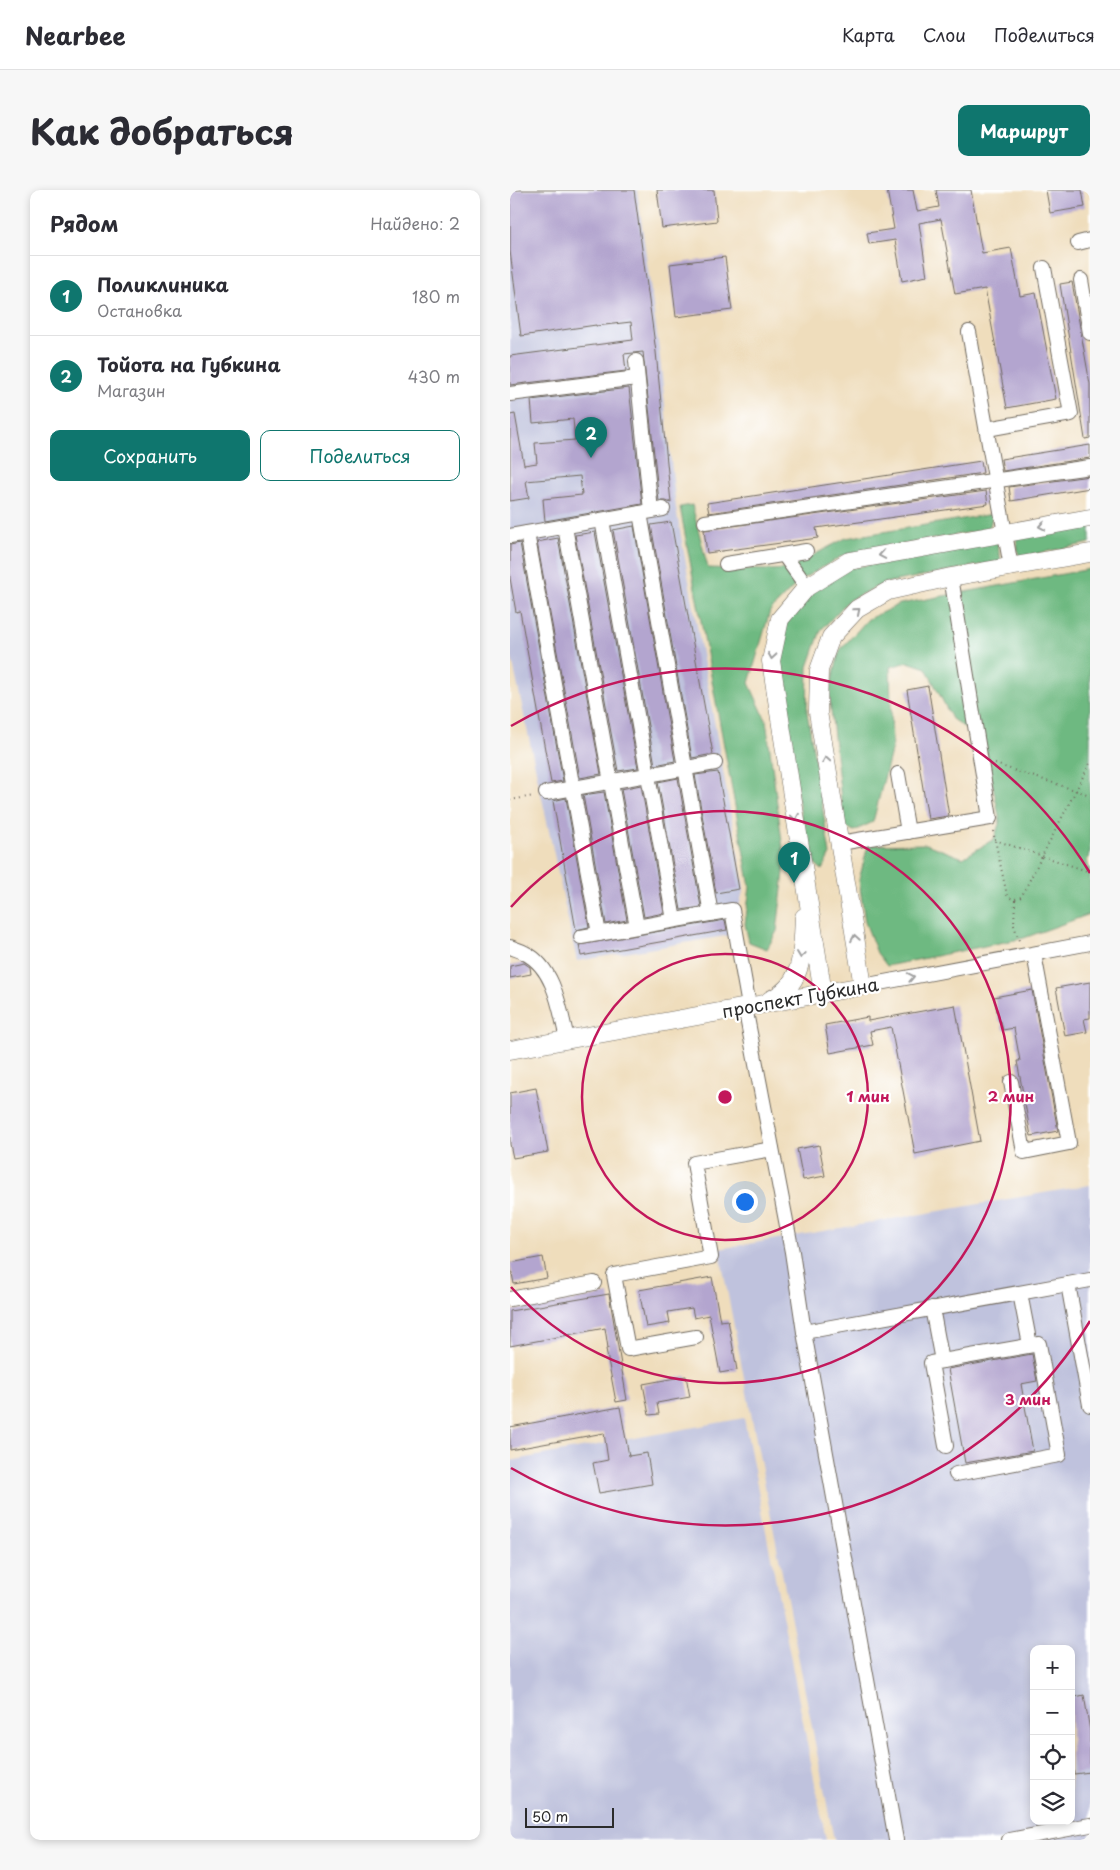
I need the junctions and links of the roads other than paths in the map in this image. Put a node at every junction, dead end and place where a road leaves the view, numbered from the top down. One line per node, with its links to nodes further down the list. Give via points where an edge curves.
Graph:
1 (1044, 268): 8 (street, via 1071,414)
2 (1081, 280): 4 (street)
3 (969, 332): 8 (street)
4 (1090, 333)
5 (636, 361): 6 (street)
6 (637, 378): 7 (street); 11 (street)
7 (510, 394)
8 (986, 429): 10 (street)
9 (1090, 467): 10 (street)
10 (996, 482): 14 (street); 17 (street)
11 (651, 511): 13 (street); 27 (street)
12 (1090, 518): 17 (main road, one-way to 17)
13 (602, 520): 15 (street); 29 (street)
14 (705, 522)
15 (565, 527): 16 (street); 30 (street)
16 (528, 533): 18 (street); 31 (street)
17 (1005, 533): 23 (street); 25 (main road, one-way to 25, via 849,561)
18 (510, 536)
19 (806, 551): 21 (street)
20 (1090, 553): 23 (main road)
21 (784, 555): 22 (street); 25 (street)
22 (726, 564)
23 (1011, 566): 24 (main road)
24 (951, 577): 33 (street, via 990,818); 34 (main road, one-way to 24, via 818,712 819,670 831,637 857,609 888,591)
25 (807, 587): 35 (main road, one-way to 35, via 780,619 770,661)
26 (716, 763): 27 (street)
27 (685, 769): 29 (street); 36 (street)
28 (898, 774): 33 (street)
29 (648, 775): 30 (street); 37 (street)
30 (610, 782): 31 (street); 38 (street)
31 (573, 788): 32 (street); 39 (street)
32 (546, 793)
33 (908, 832): 34 (street)
34 (840, 843): 44 (main road, one-way to 34)
35 (806, 889): 45 (main road); 46 (main road, one-way to 46, via 800,959 795,979 782,995)
36 (711, 914): 37 (street); 46 (street, via 732,910)
37 (674, 920): 38 (street)
38 (636, 927): 39 (street)
39 (599, 934): 40 (street)
40 (581, 937)
41 (1090, 943): 43 (street, проспект Губкина)
42 (510, 947): 47 (street, via 526,953 544,970 557,996)
43 (1028, 955): 44 (street, проспект Губкина, one-way to 43); 49 (street, via 1069,1143 1024,1152)
44 (863, 986): 45 (main road, проспект Губкина)
45 (823, 994): 46 (main road, проспект Губкина)
46 (751, 1006): 47 (main road, проспект Губкина); 50 (street)
47 (567, 1039): 48 (main road, проспект Губкина)
48 (510, 1050)
49 (1011, 1082)
50 (772, 1149): 57 (street); 58 (street, via 694,1163 711,1257 614,1275 628,1350)
51 (1090, 1280): 53 (street)
52 (594, 1283): 55 (street)
53 (1068, 1284): 54 (street); 61 (street)
54 (1020, 1293): 56 (street); 59 (street)
55 (510, 1299)
56 (932, 1308): 57 (street); 60 (street)
57 (804, 1332): 65 (street)
58 (696, 1337)
59 (1030, 1345): 60 (street); 63 (street, via 1039,1344 1059,1455)
60 (942, 1361): 62 (street, via 931,1363)
61 (1090, 1405)
62 (946, 1446)
63 (956, 1474)
64 (1090, 1826): 66 (street)
65 (896, 1840)
66 (1009, 1840)

